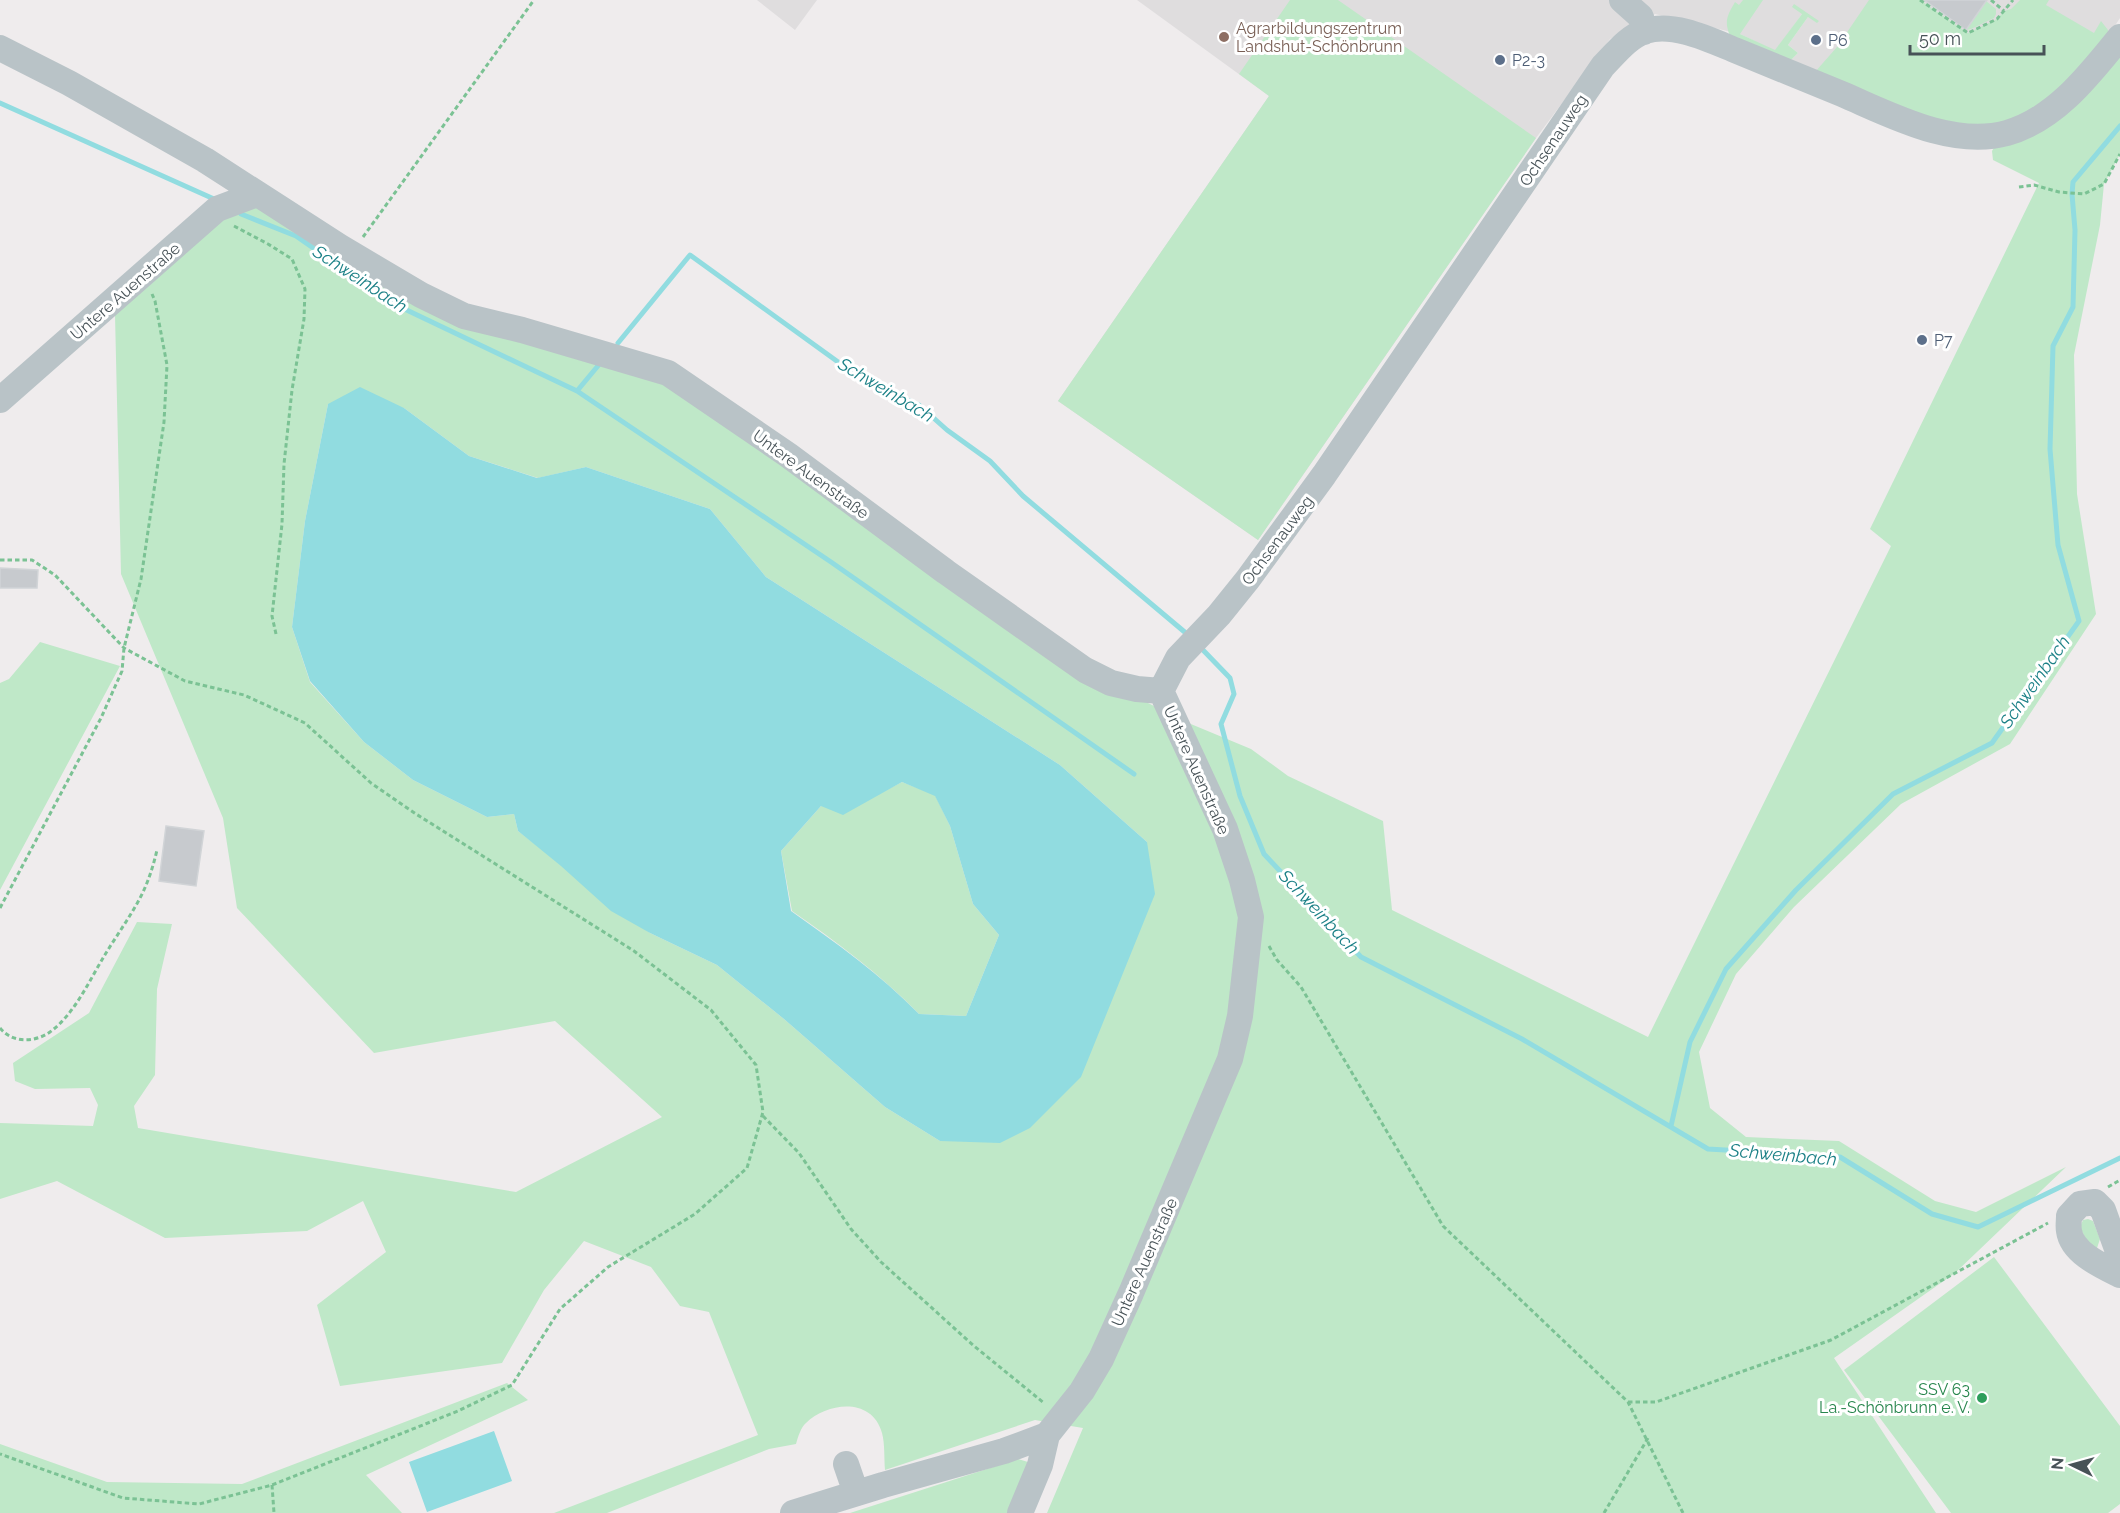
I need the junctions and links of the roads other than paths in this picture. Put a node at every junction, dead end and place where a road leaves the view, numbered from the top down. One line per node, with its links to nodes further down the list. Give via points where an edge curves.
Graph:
1 (1622, 0): 2 (street)
2 (1644, 16): 3 (street, via 1660,29 1708,39 1924,129 1976,137 2007,133 2053,109 2075,91); 7 (street, Ochsenauweg, via 1603,66 1324,476 1248,579 1178,658)
3 (2120, 37)
4 (0, 48): 5 (street, Untere Auenstraße, via 205,160)
5 (257, 194): 6 (street, Untere Auenstraße, via 217,209); 7 (street, Untere Auenstraße, via 422,295 464,316 668,374 788,455 1085,670 1111,683)
6 (0, 400)
7 (1161, 691): 10 (street, Untere Auenstraße, via 1225,829 1242,880 1251,917 1243,996 1230,1059 1131,1293 1101,1359)
8 (2120, 1257): 9 (street, via 2103,1210 2095,1202 2080,1204 2069,1216 2069,1233 2080,1250)
9 (2120, 1275)
10 (1054, 1427): 12 (street, via 1004,1451); 14 (street)
11 (846, 1464): 12 (street)
12 (853, 1500): 13 (street)
13 (793, 1513)
14 (1020, 1513)

